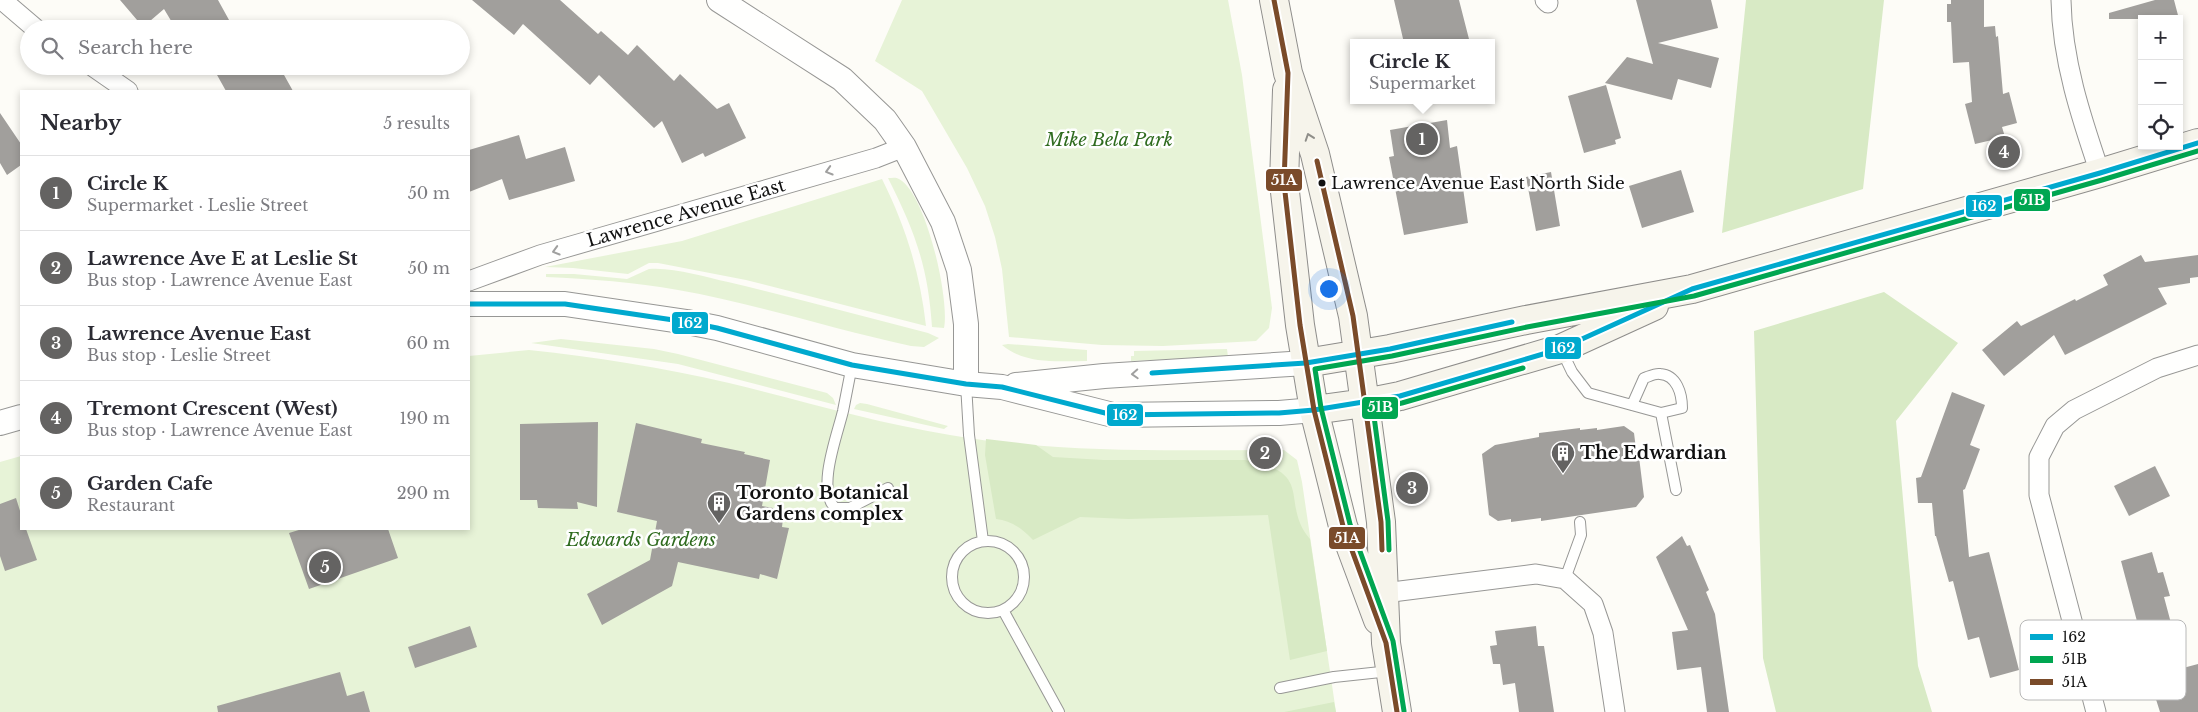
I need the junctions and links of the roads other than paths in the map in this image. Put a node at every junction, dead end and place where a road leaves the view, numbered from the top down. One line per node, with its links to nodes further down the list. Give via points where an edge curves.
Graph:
1 (2, 0): 5 (street)
2 (719, 0): 10 (street, via 842,79 885,120)
3 (1274, 0): 6 (main road)
4 (2061, 0): 11 (street, via 2061,23 2070,72)
5 (25, 20)
6 (1288, 73): 16 (main road, one-way to 6, via 1316,159); 18 (main road, via 1284,182)
7 (105, 75): 8 (street)
8 (127, 90)
9 (2198, 143): 11 (main road)
10 (904, 147): 12 (street, Lawrence Avenue East, one-way to 12, via 876,158 540,255); 20 (street, via 943,222 959,270 966,324)
11 (2100, 173): 13 (main road)
12 (470, 282)
13 (1692, 289): 15 (main road); 16 (main road)
14 (470, 304): 19 (street, via 565,304 652,316 717,328)
15 (1560, 349): 22 (main road, via 1400,396); 23 (lane, via 1588,393)
16 (1359, 355): 18 (main road); 22 (main road)
17 (2198, 356): 35 (street, via 2157,368 2074,410 2055,426 2039,457 2039,495)
18 (1306, 363): 21 (street, one-way to 21, via 1104,376); 24 (main road)
19 (852, 365): 20 (street); 28 (lane, via 829,465 830,499 836,508 848,509)
20 (966, 384): 21 (street); 31 (lane, via 969,435)
21 (1002, 387): 24 (street, via 1113,415)
22 (1365, 403): 24 (main road); 33 (main road, via 1381,522)
23 (1632, 405): 25 (lane); 25 (lane, via 1644,378 1660,374 1675,381 1682,395 1682,408)
24 (1314, 410): 36 (main road, via 1343,526)
25 (1661, 413): 29 (lane)
26 (20, 417): 27 (street)
27 (0, 424)
28 (888, 488)
29 (1676, 490)
30 (1580, 522): 32 (lane, via 1581,535)
31 (983, 540): 34 (lane, via 1005,544 1014,550 1024,570 1025,582 1020,594); 34 (lane, via 959,555 952,582 962,601 971,608 992,613)
32 (1565, 579): 33 (street, via 1536,574); 41 (street, via 1593,604 1603,633)
33 (1384, 594): 36 (main road)
34 (1003, 610): 39 (lane)
35 (2072, 620)
36 (1386, 643): 37 (main road)
37 (1391, 671): 38 (lane); 40 (main road)
38 (1280, 688)
39 (1059, 712)
40 (1397, 712)
41 (1615, 712)

